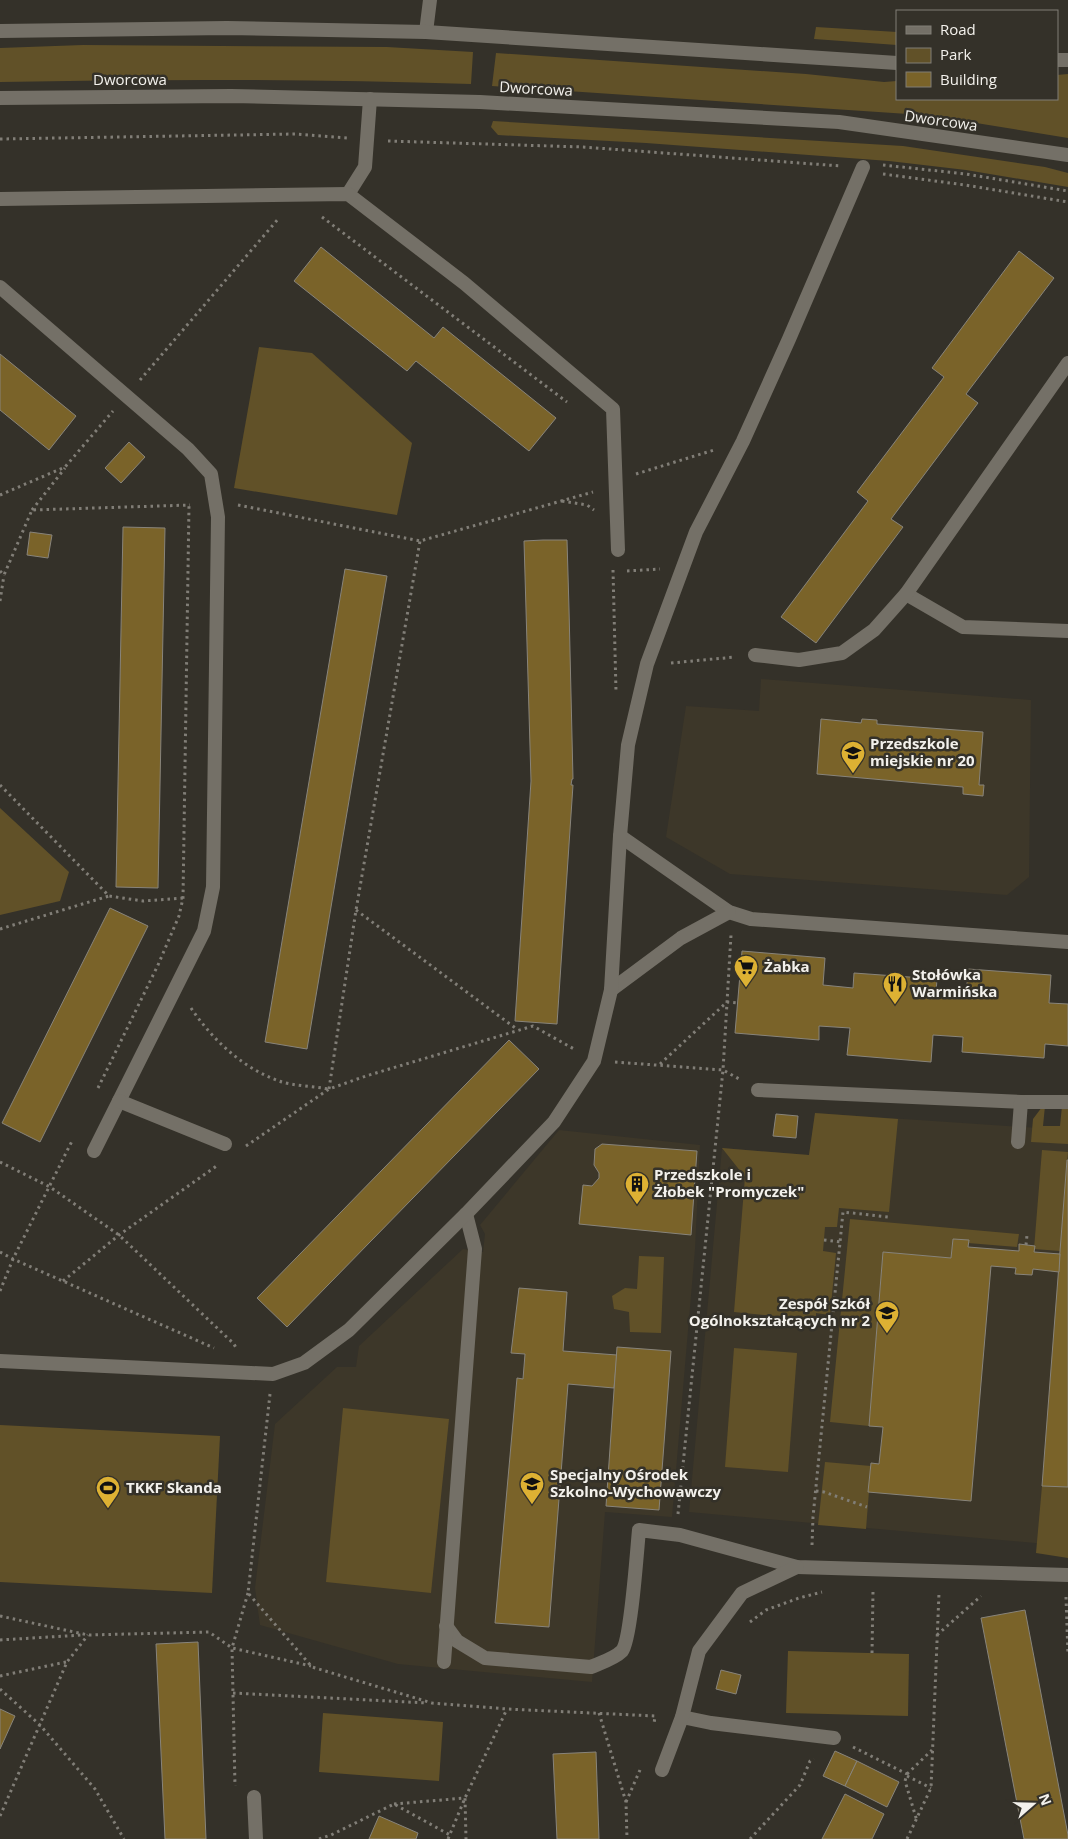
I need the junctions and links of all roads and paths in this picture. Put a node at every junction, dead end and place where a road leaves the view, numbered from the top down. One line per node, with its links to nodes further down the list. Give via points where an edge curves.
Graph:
1 (430, 0): 3 (street)
2 (0, 31): 3 (street, via 227,28)
3 (426, 32): 4 (street)
4 (896, 63)
5 (0, 98): 6 (street, Dworcowa, via 230,96)
6 (370, 99): 8 (street); 9 (street, Dworcowa, via 839,122)
7 (0, 138): 8 (path, via 295,134)
8 (367, 140): 10 (path, via 583,147); 12 (street, via 365,166)
9 (1068, 155)
10 (863, 167): 11 (path, via 878,165 966,174); 14 (path, via 888,176); 21 (street)
11 (1068, 191)
12 (348, 194): 13 (street); 23 (street, via 464,283 613,409)
13 (0, 199)
14 (1068, 202)
15 (317, 213): 20 (path)
16 (282, 214): 19 (path)
17 (0, 287): 19 (street)
18 (1068, 363): 34 (street)
19 (126, 396): 22 (path); 25 (street, via 188,449 211,474)
20 (575, 408)
21 (743, 441): 23 (path); 30 (street, via 696,532)
22 (65, 467): 24 (path); 27 (path)
23 (615, 481): 28 (path, via 596,491); 29 (street)
24 (0, 495)
25 (216, 500): 26 (path); 28 (path); 58 (street, via 213,887 204,930)
26 (189, 505): 27 (path); 42 (path)
27 (32, 510): 33 (path)
28 (420, 541): 43 (path)
29 (618, 550)
30 (683, 567): 32 (path); 38 (street)
31 (0, 571): 33 (path)
32 (613, 572)
33 (4, 575): 35 (path)
34 (906, 594): 36 (street, via 963,627); 37 (street, via 874,630 842,653 799,660)
35 (0, 601)
36 (1068, 631)
37 (755, 656): 38 (path)
38 (647, 664): 40 (street, via 628,745)
39 (0, 784): 41 (path)
40 (620, 836): 44 (street); 47 (street)
41 (109, 896): 42 (path, via 142,901); 45 (path)
42 (183, 898): 55 (path, via 179,916 158,965)
43 (356, 910): 51 (path); 56 (path)
44 (729, 912): 46 (street, via 751,919); 47 (street, via 681,938); 48 (path, via 732,943)
45 (0, 929)
46 (1068, 942)
47 (611, 990): 52 (street)
48 (727, 1002): 49 (path); 53 (path); 54 (path)
49 (738, 1003)
50 (191, 1008): 56 (path, via 205,1028 242,1062 279,1081)
51 (518, 1031): 52 (path, via 533,1026); 56 (path)
52 (594, 1061): 53 (path); 69 (street, via 554,1122)
53 (659, 1064): 54 (path)
54 (723, 1070): 88 (path)
55 (98, 1089)
56 (329, 1089): 64 (path)
57 (758, 1090): 59 (street)
58 (119, 1101): 63 (street); 65 (street)
59 (1021, 1102): 60 (street); 62 (street)
60 (1068, 1102)
61 (76, 1134): 68 (path)
62 (1018, 1142)
63 (225, 1144)
64 (240, 1150)
65 (94, 1151)
66 (0, 1162): 68 (path)
67 (224, 1162): 71 (path)
68 (50, 1187): 71 (path); 77 (path)
69 (466, 1214): 85 (street, via 349,1330 304,1363); 99 (street, via 475,1249)
70 (888, 1217): 74 (path, via 843,1212)
71 (119, 1234): 78 (path); 84 (path, via 234,1344 242,1360)
72 (1028, 1235): 75 (path)
73 (824, 1240): 74 (path)
74 (841, 1242): 81 (path)
75 (1026, 1245)
76 (0, 1252): 77 (path)
77 (13, 1260): 78 (path); 79 (path)
78 (63, 1281): 82 (path)
79 (0, 1291)
80 (816, 1320): 81 (path)
81 (833, 1322): 86 (path)
82 (215, 1348)
83 (0, 1360): 84 (street)
84 (243, 1373): 85 (street)
85 (273, 1374): 96 (path)
86 (816, 1491): 87 (path); 89 (path, via 812,1546)
87 (867, 1506)
88 (678, 1519)
89 (804, 1544)
90 (797, 1567): 91 (street); 99 (street, via 680,1535 639,1530 628,1633 622,1651 591,1667 485,1658 457,1641); 117 (street, via 742,1593 699,1650)
91 (1068, 1575)
92 (874, 1586): 105 (path)
93 (939, 1590): 102 (path)
94 (988, 1590): 102 (path)
95 (825, 1591): 100 (path, via 766,1610)
96 (248, 1592): 104 (path); 109 (path)
97 (1065, 1594): 106 (path)
98 (0, 1616): 101 (path)
99 (446, 1626): 108 (street)
100 (745, 1626)
101 (88, 1635): 103 (path); 104 (path, via 209,1632); 107 (path)
102 (937, 1635): 120 (path)
103 (0, 1640)
104 (232, 1648): 109 (path); 112 (path)
105 (872, 1653)
106 (1068, 1655)
107 (67, 1662): 110 (path); 118 (path)
108 (444, 1662)
109 (312, 1666): 113 (path)
110 (0, 1676)
111 (0, 1689): 118 (path)
112 (233, 1693): 113 (path); 124 (path)
113 (432, 1703): 114 (path)
114 (507, 1709): 115 (path); 126 (path)
115 (599, 1713): 116 (path); 135 (path, via 626,1802)
116 (655, 1716)
117 (682, 1717): 119 (street); 121 (street)
118 (40, 1725): 128 (path); 131 (path, via 95,1789)
119 (834, 1738): 122 (path); 136 (path, via 827,1751 810,1761 800,1786)
120 (932, 1750): 122 (path); 123 (path)
121 (662, 1770)
122 (907, 1775): 123 (path); 129 (path, via 905,1781)
123 (931, 1788): 129 (path)
124 (235, 1790)
125 (254, 1797): 132 (street)
126 (465, 1798): 127 (path); 130 (path); 134 (path)
127 (394, 1804): 130 (path); 133 (path)
128 (0, 1816)
129 (916, 1821): 137 (path)
130 (449, 1837)
131 (124, 1839)
132 (256, 1839)
133 (319, 1839)
134 (466, 1839)
135 (627, 1839)
136 (750, 1839)
137 (907, 1839)

